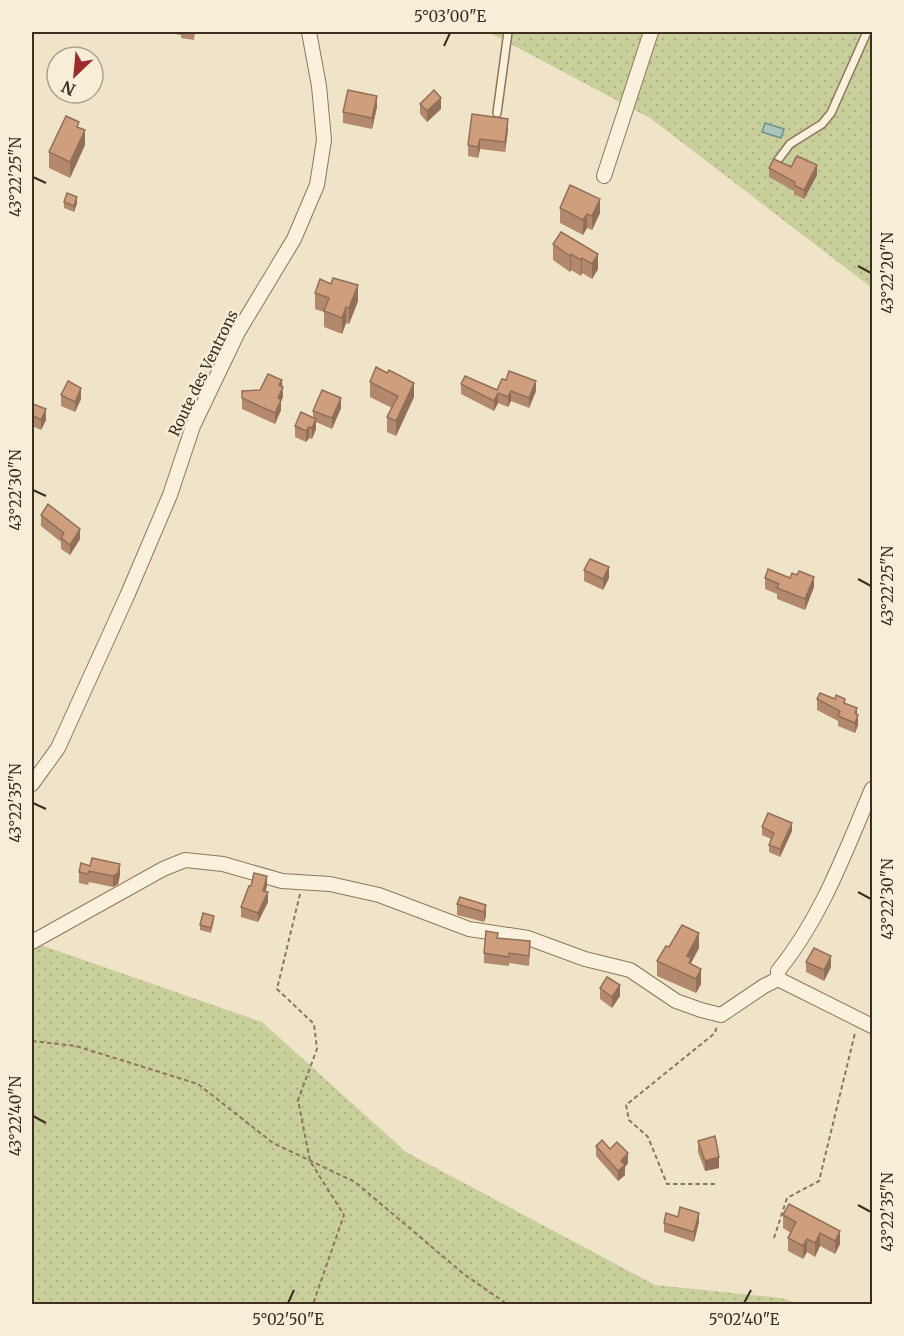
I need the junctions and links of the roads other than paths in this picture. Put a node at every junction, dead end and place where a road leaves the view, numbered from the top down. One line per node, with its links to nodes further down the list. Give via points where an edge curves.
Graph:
1 (309, 32): 8 (street, Route des Ventrons, via 324,140 317,185 294,239 238,332 193,426 170,495 128,596 58,748)
2 (508, 32): 5 (lane)
3 (651, 32): 7 (street)
4 (867, 32): 6 (lane, via 831,112 822,124 790,144)
5 (497, 113)
6 (778, 160)
7 (604, 176)
8 (32, 784)
9 (873, 789): 11 (street, via 826,898 778,971)
10 (32, 942): 11 (street, via 185,860 223,864 282,881 330,884 379,895 470,929 528,938 630,970 676,1001 721,1015)
11 (778, 979): 12 (street)
12 (867, 1023)

